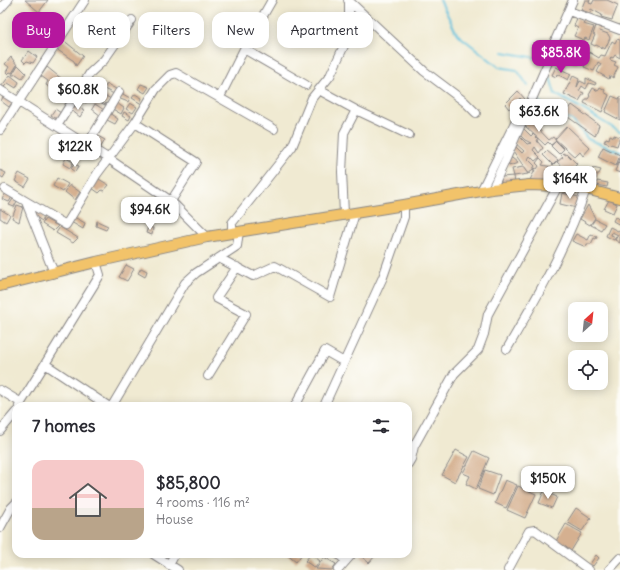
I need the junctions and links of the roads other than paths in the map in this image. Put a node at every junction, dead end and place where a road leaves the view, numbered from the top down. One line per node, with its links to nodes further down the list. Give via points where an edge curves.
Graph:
1 (8, 0): 6 (street)
2 (85, 0): 17 (street)
3 (272, 0): 10 (street)
4 (348, 0): 14 (street, via 349,35 330,76); 19 (street, via 424,71)
5 (573, 0): 7 (street)
6 (0, 9)
7 (569, 11): 9 (street); 11 (street)
8 (132, 20): 21 (street, via 104,60 90,73)
9 (620, 30)
10 (244, 49): 12 (street); 16 (street)
11 (550, 52): 29 (street, via 546,67); 31 (street)
12 (306, 85)
13 (0, 90): 17 (street)
14 (319, 90): 18 (street); 38 (street, via 312,98 292,147 232,222)
15 (119, 92): 25 (street)
16 (220, 97): 20 (street, via 176,73 170,75 156,89); 22 (street)
17 (18, 101): 21 (street); 23 (street)
18 (356, 110): 24 (street); 37 (street, via 344,133)
19 (476, 113)
20 (135, 123): 26 (street); 33 (street, via 196,162)
21 (58, 126): 25 (street)
22 (274, 129)
23 (0, 130)
24 (409, 135)
25 (87, 145): 26 (street)
26 (109, 159): 33 (street); 34 (street, via 66,225)
27 (558, 186): 29 (main road, via 529,185); 30 (main road); 58 (street, via 488,314 478,350 454,374 414,446)
28 (5, 189): 34 (street)
29 (492, 189): 31 (main road)
30 (586, 189): 32 (main road); 45 (street, via 578,215 554,265)
31 (481, 191): 35 (main road)
32 (620, 198)
33 (171, 201): 39 (street)
34 (26, 202): 43 (street)
35 (404, 205): 36 (main road); 46 (street, via 404,217 383,277)
36 (355, 213): 37 (main road); 42 (street, via 330,297 275,266 253,276)
37 (344, 214): 38 (main road)
38 (236, 232): 39 (main road); 40 (street, via 237,246)
39 (207, 237): 41 (main road)
40 (219, 258): 42 (street); 53 (street, via 185,283)
41 (96, 262): 43 (main road); 47 (street, via 100,275)
42 (237, 267): 48 (street, via 216,298 246,314)
43 (54, 273): 44 (main road)
44 (0, 286)
45 (507, 348)
46 (344, 362): 54 (street, via 326,351); 55 (street)
47 (45, 364): 51 (street); 52 (street)
48 (208, 376)
49 (0, 390): 50 (street)
50 (17, 402)
51 (21, 402)
52 (102, 402)
53 (114, 402)
54 (297, 402)
55 (326, 402)
56 (12, 417): 57 (street)
57 (0, 431)
58 (412, 455)
59 (12, 507): 60 (street)
60 (0, 528)
61 (159, 558): 65 (street)
62 (173, 558): 65 (street)
63 (348, 558): 67 (street)
64 (620, 558): 70 (street)
65 (169, 565): 66 (street)
66 (178, 570)
67 (338, 570)
68 (508, 570): 69 (street, via 529,531 535,530)
69 (589, 570)
70 (609, 570)

